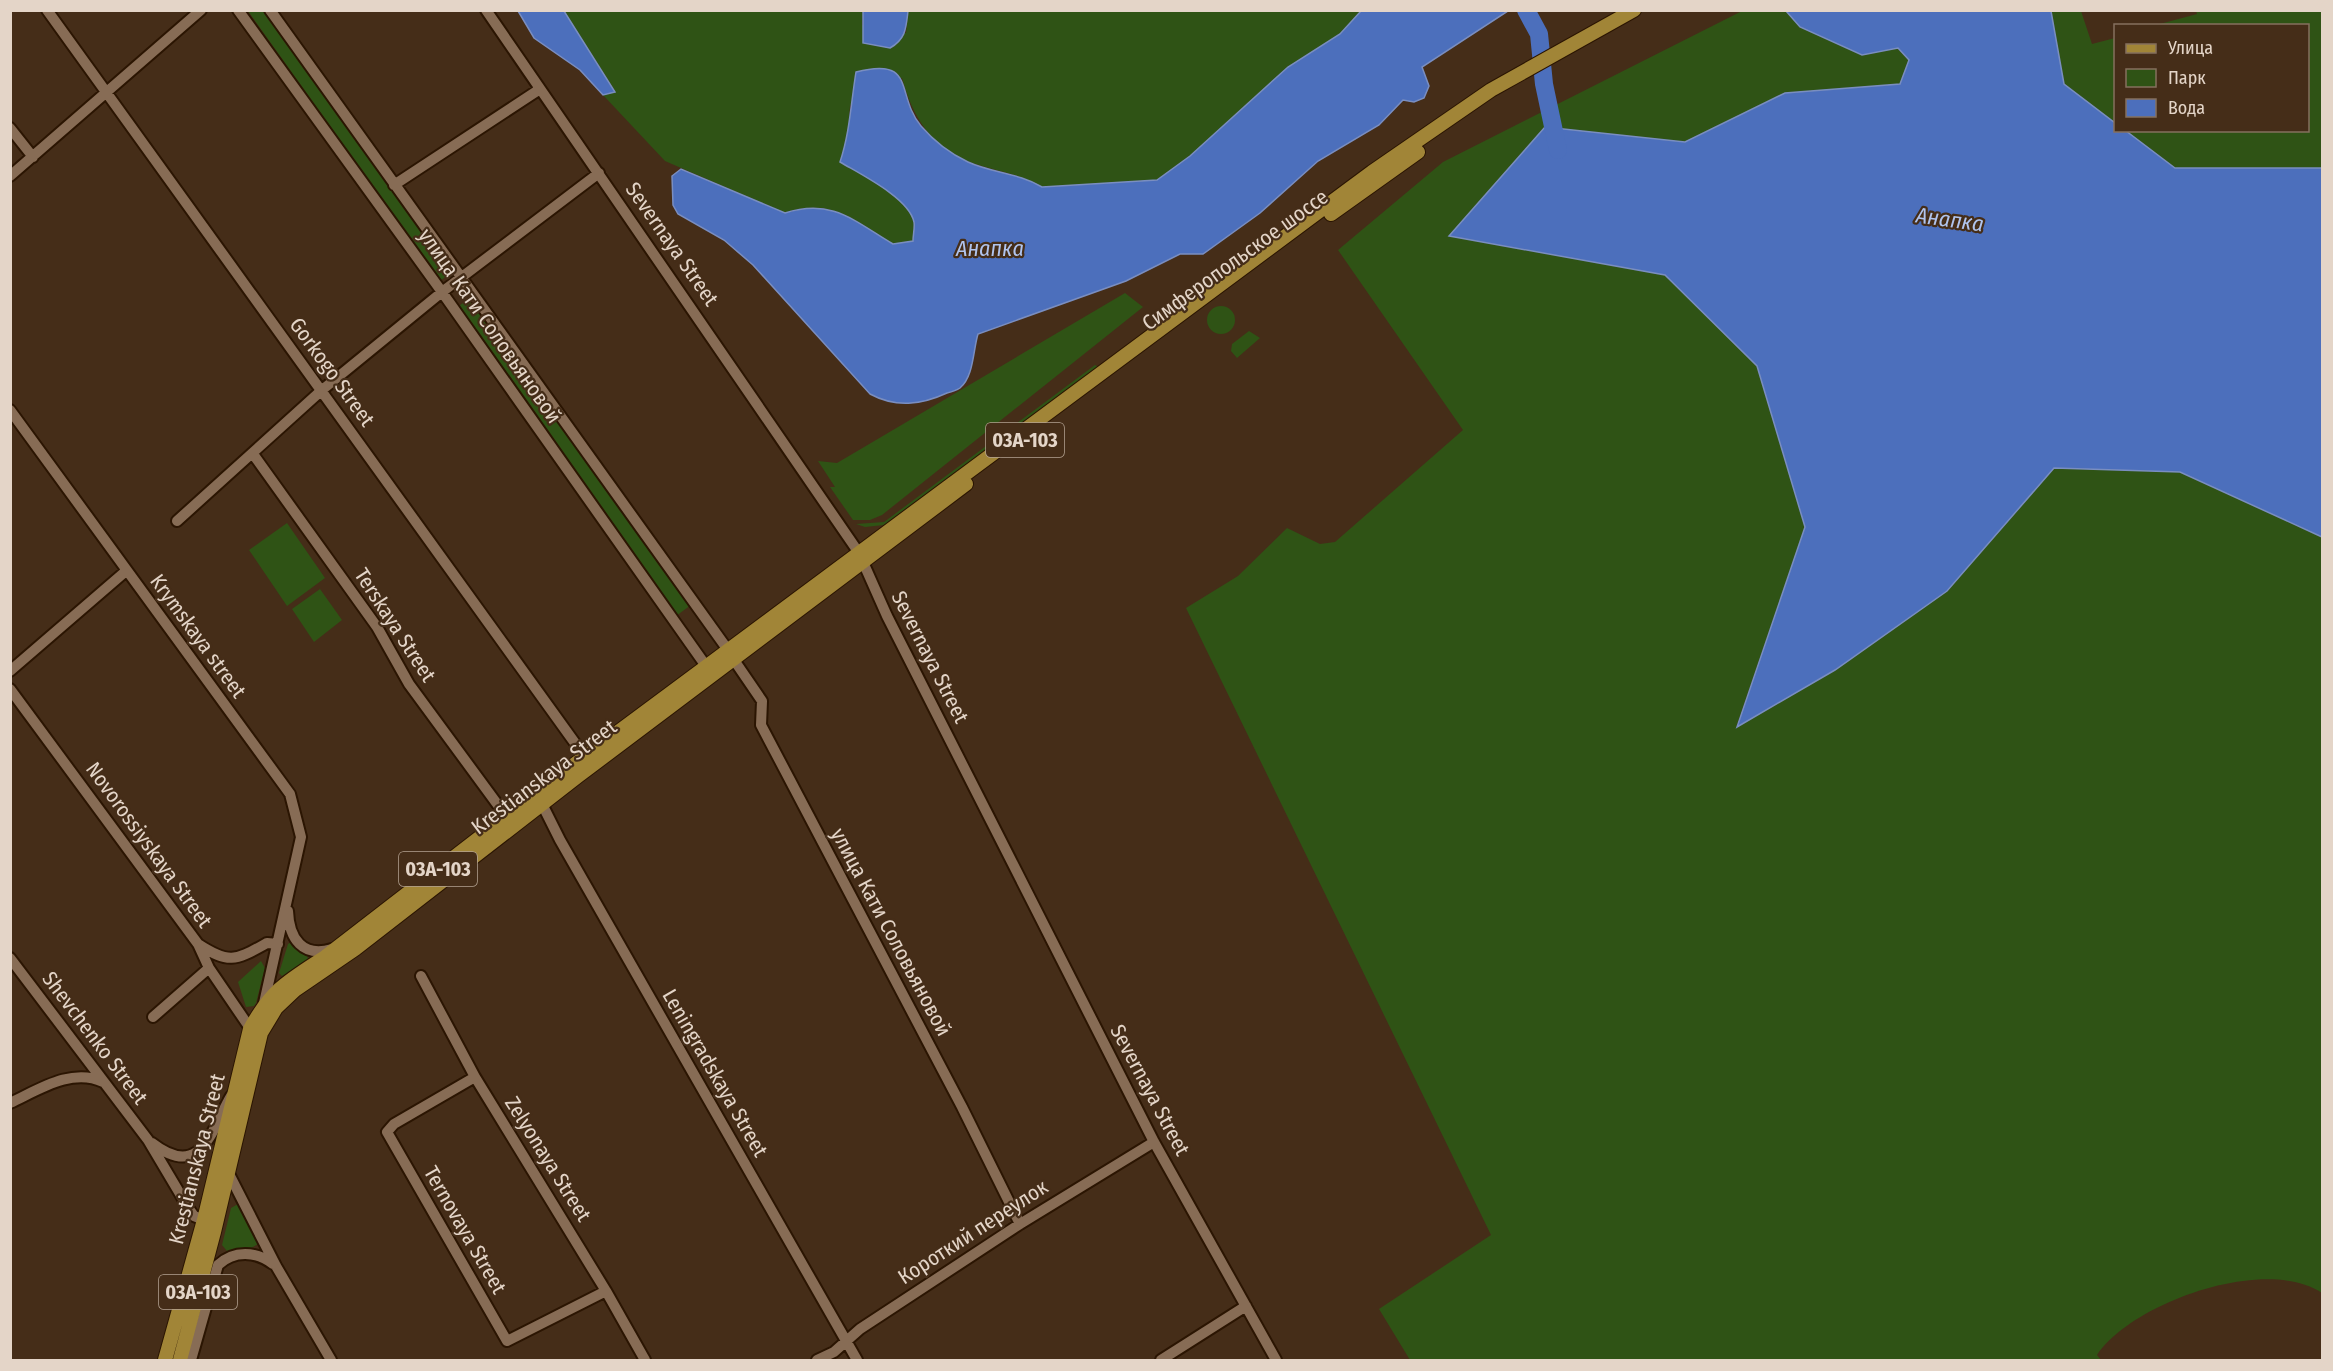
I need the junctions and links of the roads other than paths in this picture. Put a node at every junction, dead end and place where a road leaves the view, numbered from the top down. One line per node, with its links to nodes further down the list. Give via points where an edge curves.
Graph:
1 (47, 10): 10 (street, Gorkogo Street)
2 (201, 10): 10 (street)
3 (238, 10): 17 (street, улица Кати Соловьяновой)
4 (270, 10): 15 (street, улица Кати Соловьяновой)
5 (486, 10): 9 (street, Severnaya Street)
6 (1634, 10): 8 (main road, Симферопольское шоссе / 03А-103)
7 (1647, 10): 8 (main road, Симферопольское шоссе / 03А-103)
8 (1578, 44): 22 (main road, Симферопольское шоссе / 03А-103, via 1525,73 1222,290)
9 (540, 89): 13 (street, Severnaya Street); 15 (street)
10 (105, 93): 12 (street); 18 (street, Gorkogo Street)
11 (10, 128): 12 (street)
12 (33, 157): 14 (street)
13 (599, 173): 16 (street); 22 (street, Severnaya Street)
14 (10, 176)
15 (394, 185): 16 (street, улица Кати Соловьяновой)
16 (460, 279): 17 (street); 24 (street, улица Кати Соловьяновой)
17 (442, 292): 18 (street); 25 (street, улица Кати Соловьяновой)
18 (322, 390): 20 (street); 28 (street, Gorkogo Street)
19 (10, 410): 23 (street, Krymskaya street)
20 (253, 454): 21 (street); 30 (street, Terskaya Street, via 377,627 409,684)
21 (177, 521)
22 (861, 558): 24 (main road, Krestianskaya Street / 03А-103); 46 (street, Severnaya Street)
23 (126, 571): 26 (street); 31 (street, Krymskaya street, via 290,794 301,837)
24 (731, 655): 25 (main road, Krestianskaya Street / 03А-103); 29 (main road, Krestianskaya Street / 03А-103); 49 (street, улица Кати Соловьяновой, via 762,701 761,725)
25 (706, 666): 28 (main road, Krestianskaya Street / 03А-103)
26 (10, 671)
27 (10, 689): 32 (street, Novorossiyskaya Street)
28 (585, 757): 30 (main road, Krestianskaya Street / 03А-103)
29 (542, 804): 40 (main road, Krestianskaya Street / 03А-103, via 355,949 295,990); 53 (street, Leningradskaya Street)
30 (506, 816): 34 (main road, Krestianskaya Street / 03А-103)
31 (288, 903): 33 (street, Krymskaya street); 34 (street, Krymskaya street, via 288,921 299,944 312,952)
32 (198, 944): 33 (street, via 228,958 253,953 267,943); 36 (street, Novorossiyskaya Street)
33 (278, 944): 38 (street, Krymskaya street)
34 (338, 947): 38 (main road, Krestianskaya Street / 03А-103, via 284,984)
35 (10, 958): 42 (street, Shevchenko Street)
36 (209, 968): 39 (street); 40 (street, Novorossiyskaya Street)
37 (421, 976): 41 (street, Zelyonaya Street)
38 (264, 1004): 40 (main road, Krestianskaya Street / 03А-103)
39 (153, 1017)
40 (257, 1034): 43 (main road, Krestianskaya Street / 03А-103); 47 (main road, Krestianskaya Street / 03А-103)
41 (475, 1077): 51 (street, Zelyonaya Street); 51 (street, Ternovaya Street, via 394,1124 387,1132 507,1341)
42 (104, 1083): 44 (street, via 86,1076 74,1077); 45 (street, Shevchenko Street)
43 (235, 1091): 45 (street, Shevchenko Street, via 213,1136 200,1150 189,1155 171,1155); 48 (main road, Krestianskaya Street / 03А-103)
44 (10, 1103)
45 (148, 1140): 48 (street, Shevchenko Street, via 194,1216)
46 (1154, 1142): 49 (street, Короткий переулок); 52 (street, Severnaya Street)
47 (228, 1172): 48 (main road, Krestianskaya Street / 03А-103); 50 (street)
48 (210, 1222): 54 (main road, Krestianskaya Street / 03А-103); 55 (main road, Krestianskaya Street / 03А-103)
49 (1020, 1224): 53 (street, Короткий переулок)
50 (276, 1266): 56 (street, via 254,1254 235,1254 218,1265); 57 (street)
51 (606, 1291): 58 (street, Zelyonaya Street)
52 (1246, 1306): 61 (street); 62 (street, Severnaya Street)
53 (846, 1342): 59 (street, Короткий переулок); 60 (street, Leningradskaya Street)
54 (165, 1360)
55 (180, 1360)
56 (191, 1360)
57 (331, 1360)
58 (645, 1360)
59 (818, 1360)
60 (857, 1360)
61 (1161, 1360)
62 (1276, 1360)

